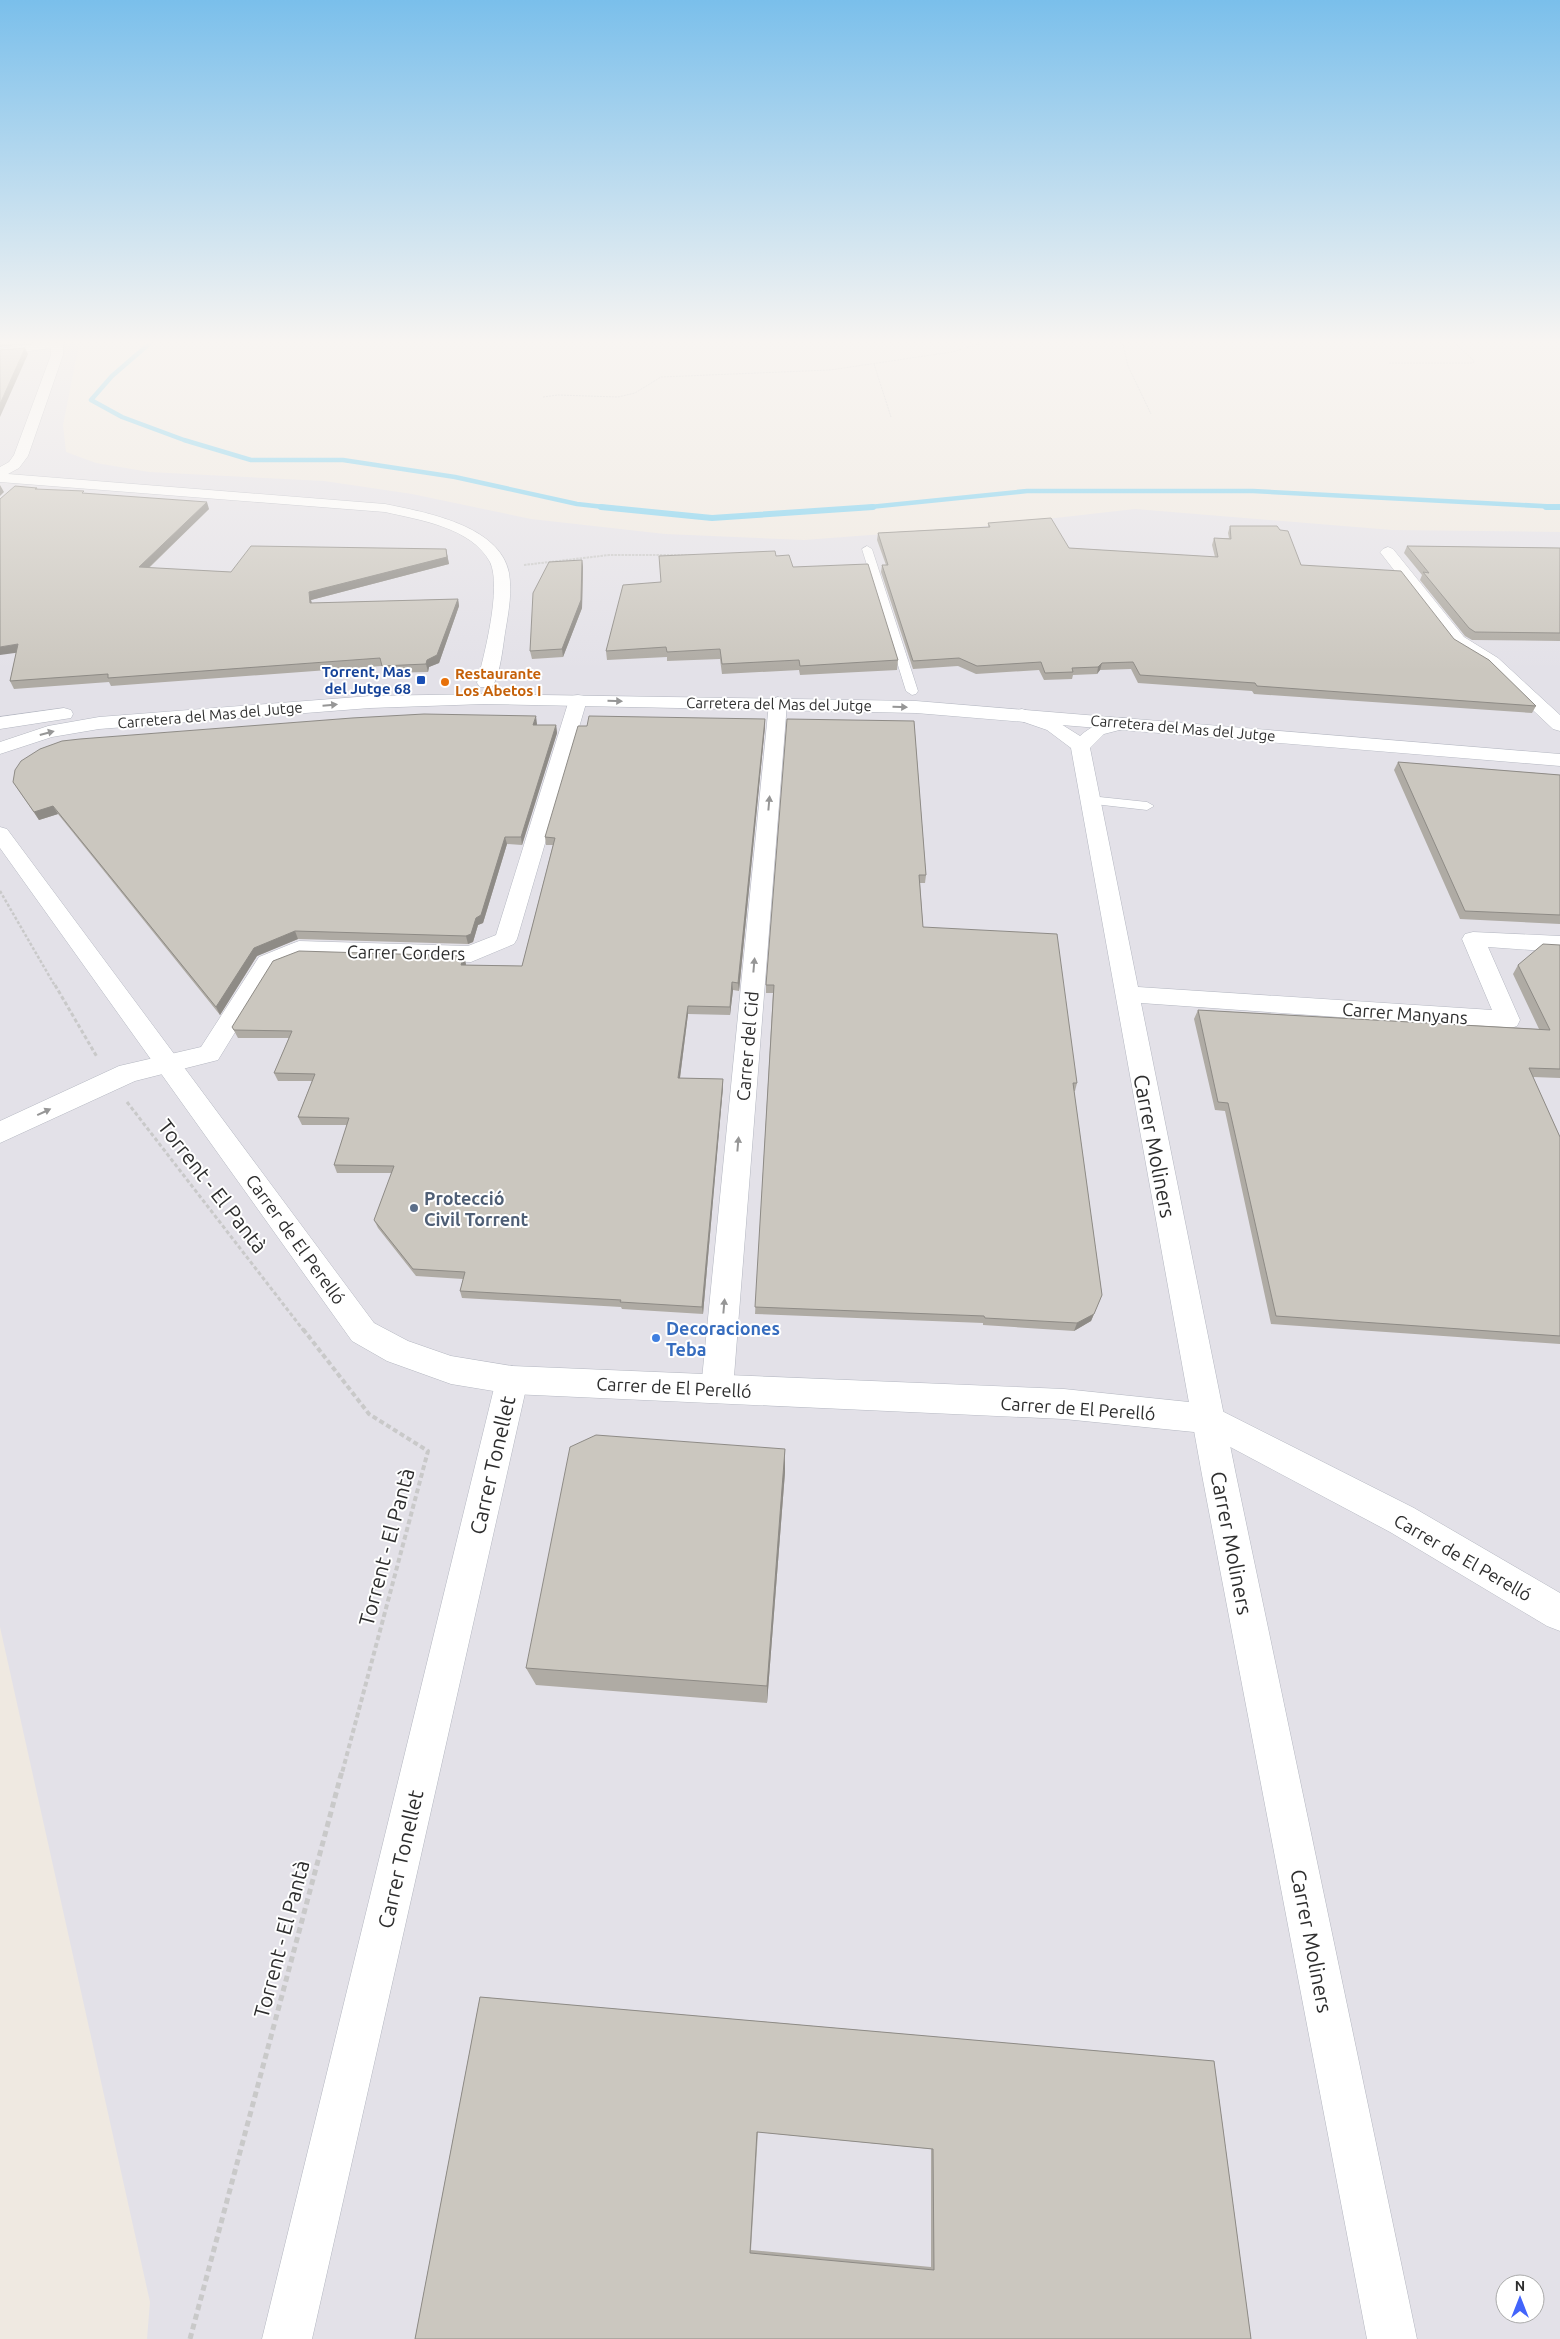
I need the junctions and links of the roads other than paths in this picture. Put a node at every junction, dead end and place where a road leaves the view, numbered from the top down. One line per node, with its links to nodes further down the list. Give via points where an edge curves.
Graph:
1 (22, 453): 2 (street, via 14,465)
2 (0, 473)
3 (0, 478): 4 (street)
4 (23, 480): 5 (lane); 8 (street, via 384,508 429,517 457,527 482,545 498,564 496,641)
5 (12, 492)
6 (867, 549): 9 (lane)
7 (1388, 552): 15 (street, via 1458,641 1492,662)
8 (486, 683): 9 (street, Carretera del Mas del Jutge); 13 (street, Carretera del Mas del Jutge, via 370,687 143,705)
9 (912, 691): 17 (street, Carretera del Mas del Jutge)
10 (578, 700): 11 (street, Carretera del Mas del Jutge, one-way to 11); 19 (street, Carretera del Mas del Jutge, one-way to 10, via 48,732 99,723 370,702 484,698); 26 (street, Carrer Corders, via 506,939 471,954 299,949 267,962 209,1054)
11 (778, 703): 12 (street, Carretera del Mas del Jutge, one-way to 12, via 916,707); 29 (street, Carrer del Cid, one-way to 11)
12 (1022, 715): 14 (street, Carretera del Mas del Jutge); 18 (street, via 1049,722)
13 (0, 723)
14 (1124, 723): 18 (street, via 1097,730); 20 (street, Carretera del Mas del Jutge)
15 (1560, 725)
16 (0, 730): 19 (street, via 3,738)
17 (1560, 743)
18 (1080, 746): 21 (street, Carrer Moliners)
19 (0, 748)
20 (1560, 760)
21 (1090, 800): 22 (lane); 25 (street, Carrer Moliners)
22 (1147, 806)
23 (0, 833): 26 (street, Carrer de El Perelló)
24 (1560, 944): 25 (street, Carrer Manyans, via 1473,939 1508,1020)
25 (1126, 994): 30 (street, Carrer Moliners)
26 (169, 1064): 27 (street, one-way to 26, via 128,1073); 28 (street, Carrer de El Perelló, via 363,1332 398,1352 451,1370)
27 (0, 1133)
28 (512, 1380): 29 (street, Carrer de El Perelló); 32 (street, Carrer Tonellet)
29 (717, 1390): 30 (street, Carrer de El Perelló, via 1064,1404)
30 (1208, 1419): 31 (street, Carrer de El Perelló, via 1402,1520); 33 (street, Carrer Moliners)
31 (1560, 1613)
32 (287, 2339)
33 (1392, 2339)

